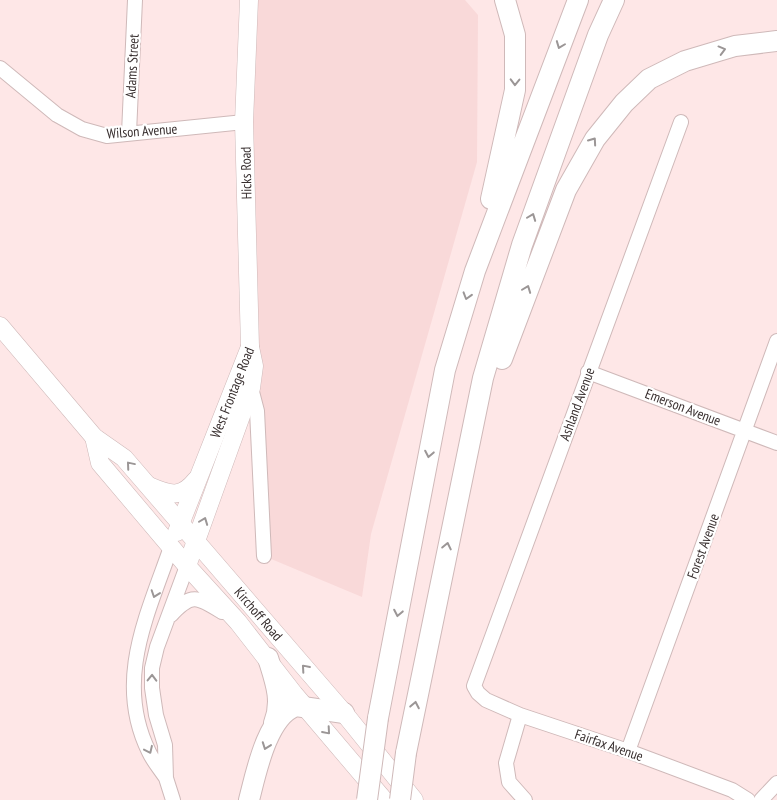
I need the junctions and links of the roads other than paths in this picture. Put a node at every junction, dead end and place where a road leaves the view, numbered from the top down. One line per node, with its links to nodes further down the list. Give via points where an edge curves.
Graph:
1 (135, 0): 10 (street, Adams Street)
2 (249, 0): 8 (main road, Hicks Road)
3 (505, 0): 11 (highway, one-way to 11, via 515,35 515,90)
4 (578, 0): 11 (highway, one-way to 11)
5 (614, 0): 20 (highway, one-way to 5, via 483,378 522,245 598,34)
6 (777, 41): 20 (highway, one-way to 6, via 566,190 595,138 624,103 656,76 700,56 735,46)
7 (0, 68): 10 (street, Wilson Avenue, via 57,114 82,129 107,136)
8 (244, 122): 10 (street, Wilson Avenue); 14 (main road, Hicks Road)
9 (681, 122): 15 (street, Ashland Avenue)
10 (129, 133)
11 (475, 271): 42 (highway, one-way to 42, bridge, via 445,370 378,718)
12 (0, 326): 18 (main road, Kirchoff Road)
13 (777, 341): 17 (street, Forest Avenue)
14 (250, 347): 16 (main road, West Frontage Road)
15 (588, 372): 17 (street, Emerson Avenue); 31 (street, Ashland Avenue)
16 (243, 387): 21 (main road, West Frontage Road); 24 (main road, West Frontage Road, one-way to 16); 26 (street, via 257,411)
17 (744, 430): 19 (street, Emerson Avenue); 36 (street, Forest Avenue)
18 (94, 437): 22 (main road, Kirchoff Road, one-way to 18, via 124,458); 25 (main road, Kirchoff Road, via 100,463)
19 (777, 443)
20 (467, 450): 44 (highway, one-way to 20, bridge, via 406,753)
21 (198, 478): 22 (main road, via 184,493 178,494); 23 (main road, West Frontage Road)
22 (147, 485): 23 (main road, Kirchoff Road)
23 (180, 524): 24 (main road, Kirchoff Road); 25 (main road, West Frontage Road)
24 (195, 543): 27 (main road, West Frontage Road); 33 (main road, Kirchoff Road, one-way to 24)
25 (171, 547): 27 (main road, Kirchoff Road); 37 (street, West Frontage Road, one-way to 37, via 134,664 139,723 149,752)
26 (264, 556)
27 (187, 566): 28 (street, West Frontage Road); 29 (main road, Kirchoff Road)
28 (167, 620): 29 (street, via 188,600 199,599 206,600); 37 (street, West Frontage Road, one-way to 28, via 165,746 156,715 152,668)
29 (238, 622): 30 (main road, Kirchoff Road)
30 (268, 658): 32 (main road, Kirchoff Road); 35 (highway, via 278,693 279,706)
31 (474, 686): 34 (street, Fairfax Avenue, via 486,700)
32 (304, 705): 33 (highway); 35 (highway, via 292,707); 43 (main road, Kirchoff Road, one-way to 43)
33 (344, 713): 45 (main road, Kirchoff Road)
34 (520, 715): 36 (street, Fairfax Avenue); 39 (street, via 506,763 509,782)
35 (274, 723): 41 (highway, one-way to 41, via 255,775)
36 (628, 751): 47 (street, Fairfax Avenue, via 732,790)
37 (166, 778): 40 (street, West Frontage Road)
38 (777, 783): 48 (street)
39 (521, 795): 46 (street)
40 (173, 800)
41 (250, 800)
42 (367, 800)
43 (384, 800)
44 (400, 800)
45 (414, 800)
46 (536, 800)
47 (748, 800)
48 (761, 800)

